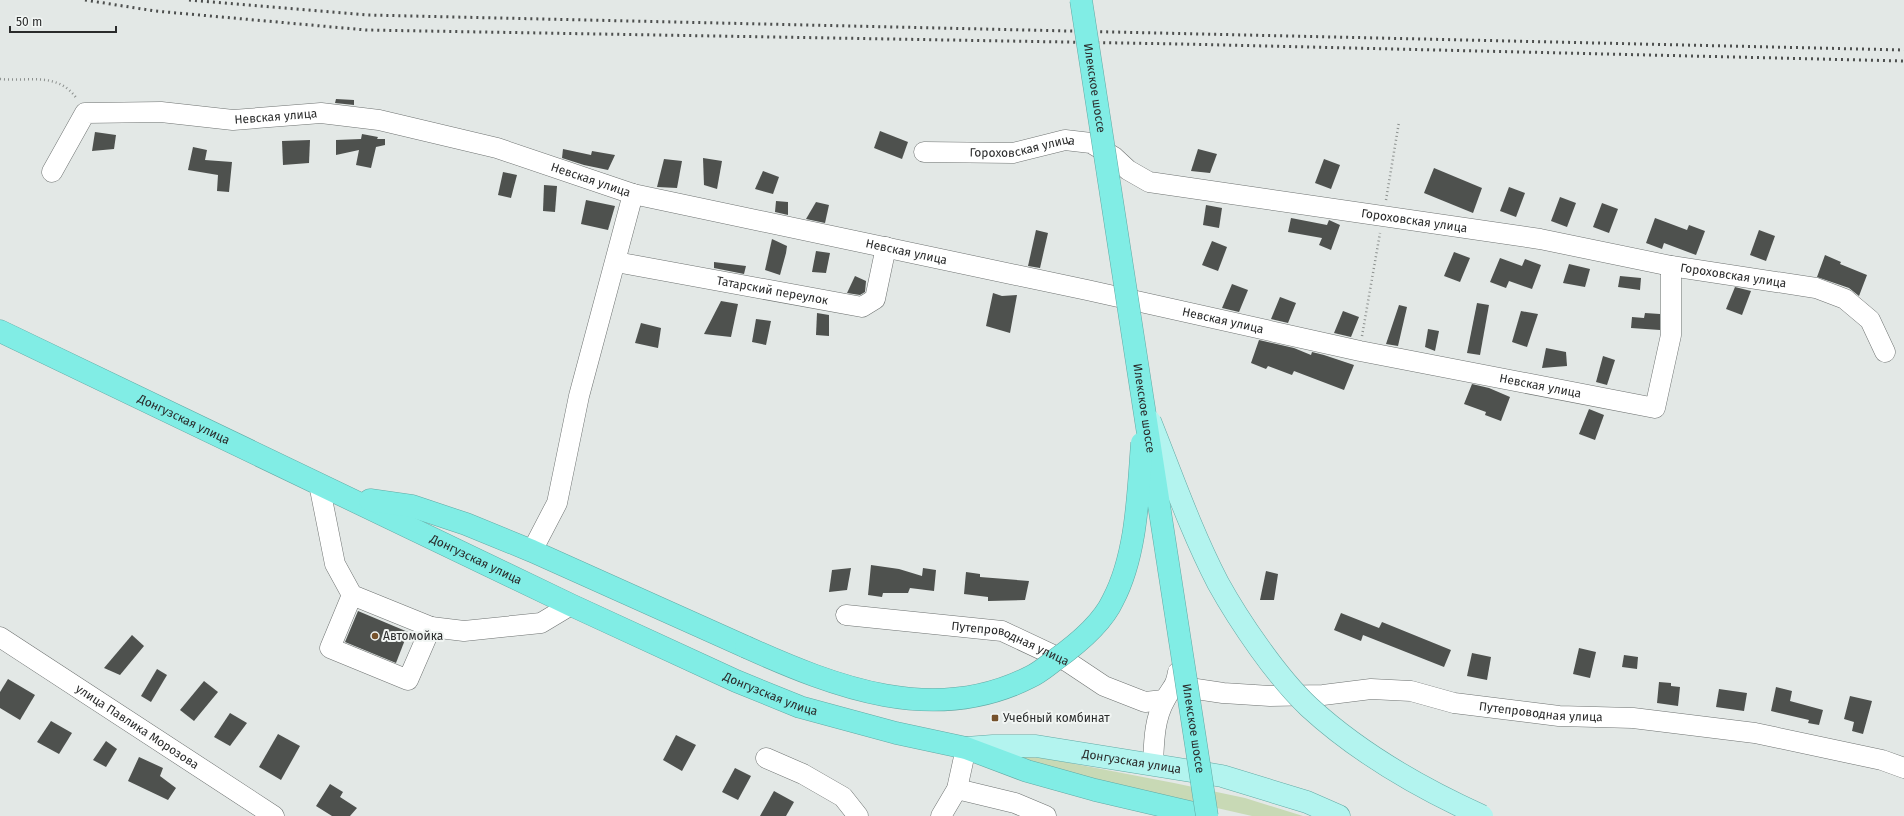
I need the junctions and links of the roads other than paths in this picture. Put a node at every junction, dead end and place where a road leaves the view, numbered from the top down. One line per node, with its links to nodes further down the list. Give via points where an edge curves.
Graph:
1 (1081, 0): 12 (highway, Илекское шоссе, bridge)
2 (924, 152): 3 (street, Гороховская улица, via 1014,153 1065,140 1091,143)
3 (1114, 157): 8 (street, Гороховская улица, via 1128,170 1149,182 1540,239); 9 (street)
4 (52, 172): 5 (street, Невская улица, via 85,113 160,112 233,120 322,113 379,120 497,148)
5 (633, 194): 6 (street, Невская улица); 7 (street)
6 (886, 247): 7 (street, Татарский переулок, via 875,300 862,308); 9 (street, Невская улица)
7 (616, 262): 15 (street, via 579,396 558,502)
8 (1671, 266): 9 (street, Невская улица, via 1671,335 1655,408 1360,351); 11 (street, Гороховская улица, via 1816,288 1845,299 1870,320)
9 (1137, 302): 21 (street, via 1184,638)
10 (0, 331): 13 (highway, Донгузская улица)
11 (1885, 352)
12 (1146, 410): 15 (highway, bridge, via 1133,538 1113,601 1088,634 1031,677 995,691 954,699 915,699 838,685 796,670); 31 (highway, Илекское шоссе, bridge); 33 (main road, bridge, via 1194,533 1219,584 1247,630 1281,675 1308,706 1339,733 1416,783)
13 (319, 484): 14 (highway, Донгузская улица); 16 (street, via 335,564)
14 (348, 497): 15 (highway, via 412,506 466,524); 17 (highway, Донгузская улица)
15 (532, 551)
16 (352, 595): 19 (street); 19 (street, via 330,648 408,680)
17 (571, 605): 19 (street, via 541,623 464,632); 22 (highway, Донгузская улица, via 736,680 800,706 896,733)
18 (846, 615): 21 (street, Путепроводная улица, via 1002,631 1068,662 1104,686 1145,702)
19 (431, 627)
20 (0, 637): 27 (street, улица Павлика Морозова)
21 (1170, 693): 24 (street, via 1155,732); 25 (street, Путепроводная улица, via 1270,696 1323,695 1371,689 1411,691 1454,703 1559,716 1633,718 1755,733 1882,760)
22 (966, 748): 24 (main road, Донгузская улица, via 1036,746); 26 (street); 31 (highway, Донгузская улица, via 1027,771)
23 (766, 758): 28 (street, via 803,774 843,797)
24 (1153, 764): 32 (main road, Донгузская улица, via 1222,776 1262,787)
25 (1904, 768)
26 (956, 789): 29 (street); 30 (street, via 1015,803)
27 (274, 816)
28 (858, 816)
29 (941, 816)
30 (1046, 816)
31 (1207, 816)
32 (1339, 816)
33 (1482, 816)

